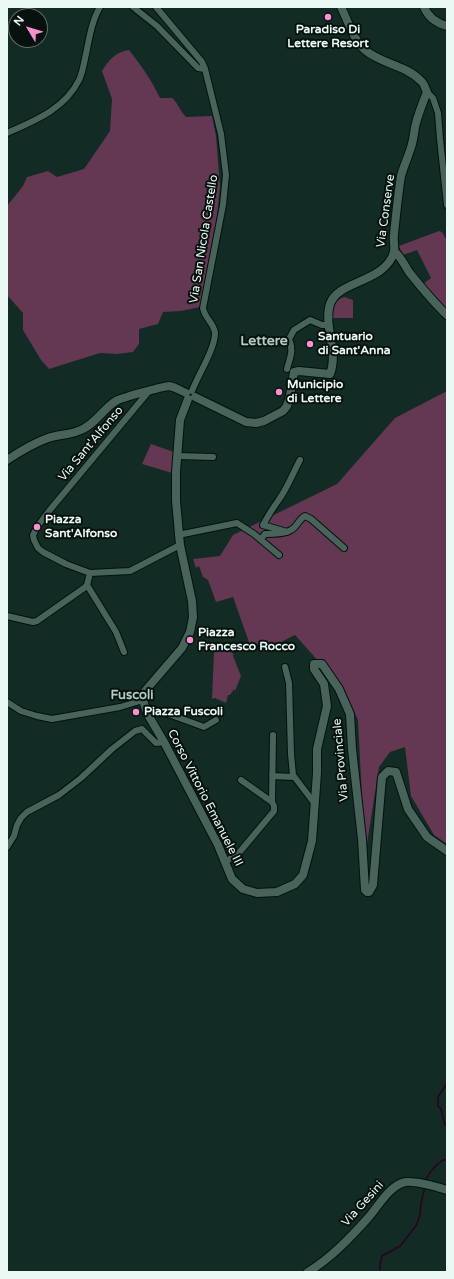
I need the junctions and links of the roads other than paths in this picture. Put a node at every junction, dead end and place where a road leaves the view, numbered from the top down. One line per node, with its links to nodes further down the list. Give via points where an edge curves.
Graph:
1 (100, 7): 9 (street, via 94,20 79,80 71,94 41,118)
2 (133, 7): 7 (street, via 157,26 198,68)
3 (156, 7): 7 (street, Via San Nicola Castello)
4 (340, 7): 8 (street, via 359,44 372,56 404,69 422,81)
5 (424, 7): 6 (street, via 432,19)
6 (447, 26)
7 (205, 69): 16 (street, Via San Nicola Castello, via 221,134 226,175 203,308 215,332 213,345)
8 (427, 92): 10 (street, via 433,98 438,113); 11 (street, Via Conserve, via 402,175)
9 (7, 134)
10 (447, 205)
11 (394, 251): 12 (street, via 420,286); 13 (street, Via Conserve, via 384,268 335,296 328,310)
12 (447, 315)
13 (328, 325): 14 (street, via 310,320 294,330 290,339); 14 (street, Via Conserve, via 333,348 330,374)
14 (290, 371): 16 (street, via 290,396 287,406 283,411 256,423 246,422)
15 (149, 391): 16 (street, via 170,386); 19 (street, via 122,397 85,428 75,433 47,438); 27 (street, Via Sant'Alfonso, via 49,511 33,535 38,548 43,552)
16 (190, 395): 17 (street, via 180,420)
17 (177, 456): 18 (street); 22 (street)
18 (214, 457)
19 (7, 460)
20 (300, 460): 21 (street, via 263,525)
21 (287, 532): 23 (street, via 265,534); 25 (street, via 302,518 308,516)
22 (178, 535): 23 (street, via 237,523); 24 (street)
23 (260, 539): 26 (street)
24 (180, 546): 27 (street, via 130,570); 33 (street, via 192,600 193,617 190,632 182,648 145,691)
25 (344, 548)
26 (279, 555)
27 (90, 573): 28 (street)
28 (87, 585): 29 (street, via 37,621); 30 (street, via 116,632)
29 (7, 616)
30 (124, 652)
31 (285, 666): 38 (street, via 290,682 291,754)
32 (7, 702): 33 (street, via 21,711 52,719)
33 (144, 704): 34 (street, via 204,727); 36 (street, Corso Vittorio Emanuele III)
34 (216, 720)
35 (273, 735): 37 (street)
36 (164, 742): 42 (street, via 156,743 142,729 135,731 59,795 21,818); 44 (street, Corso Vittorio Emanuele III)
37 (272, 776): 38 (street); 40 (street)
38 (294, 777): 41 (street)
39 (240, 780): 40 (street)
40 (272, 802): 44 (street, via 274,811 238,854)
41 (315, 804): 43 (street, Via Provinciale, via 317,750 327,706 324,684 314,669 314,664 322,664 339,690 350,714 362,839 364,890 369,892 373,886 382,777 388,771 396,772 408,810 427,837); 45 (street, Via Provinciale, via 312,841 303,875 295,884 277,892 257,893)
42 (7, 847)
43 (447, 850)
44 (225, 862): 45 (street, Corso Vittorio Emanuele III, via 232,879)
45 (243, 889)
46 (446, 1189): 47 (street, Via Gesini, via 410,1181 402,1182 389,1192 354,1234 321,1264)
47 (308, 1272)

